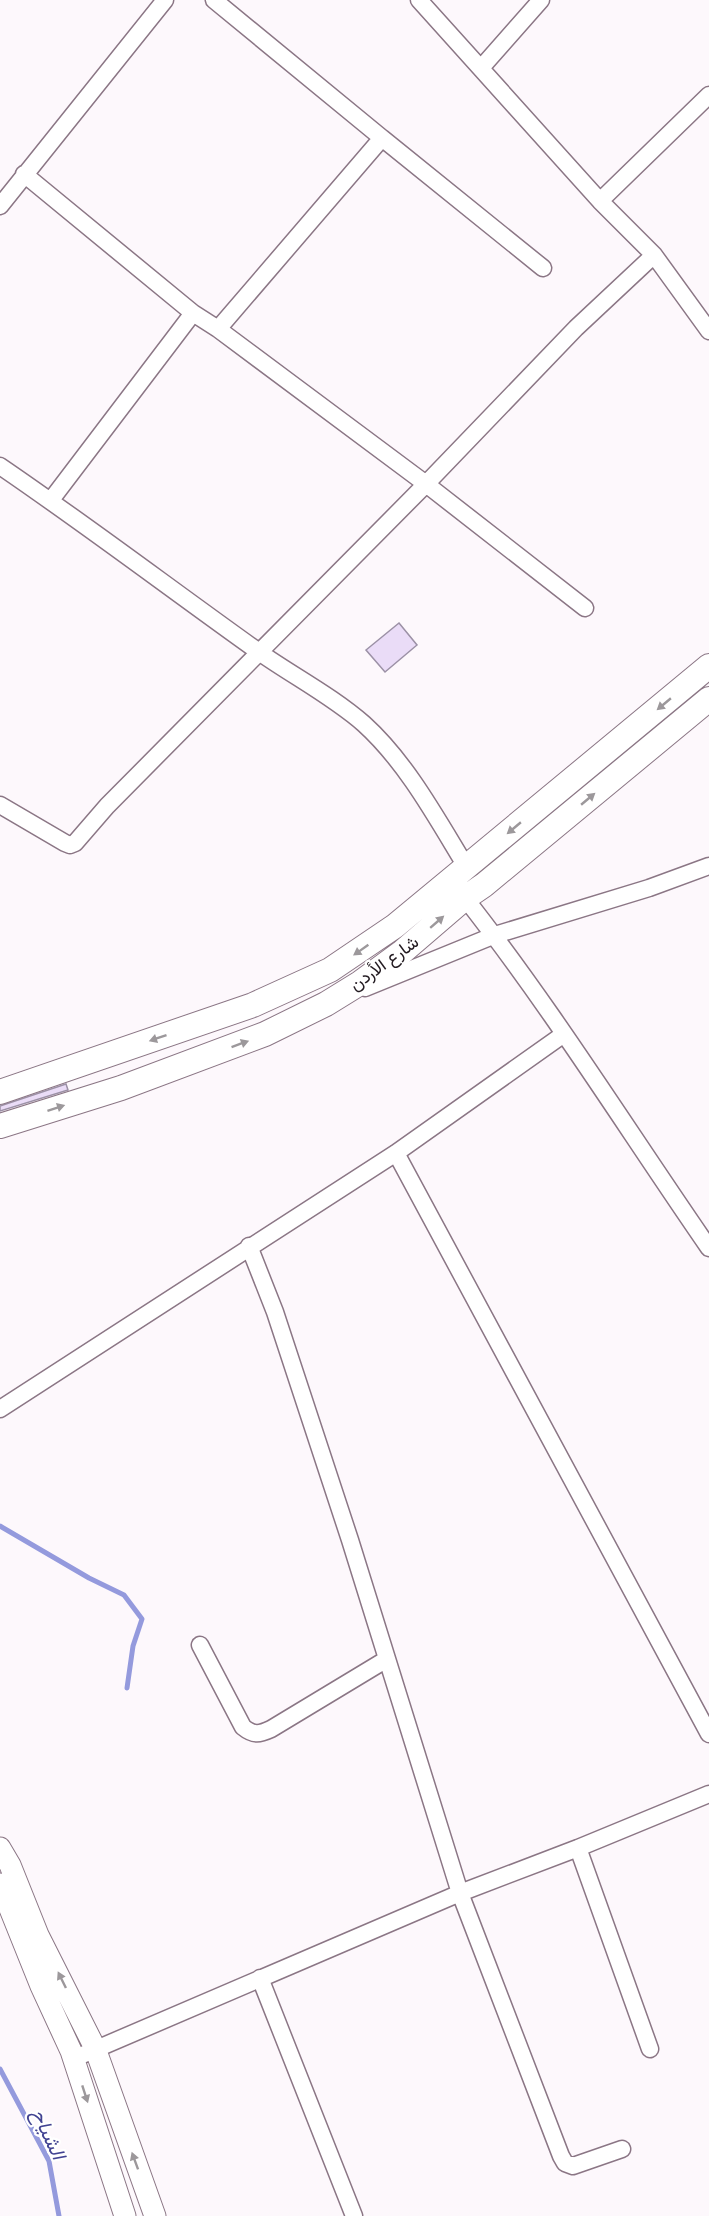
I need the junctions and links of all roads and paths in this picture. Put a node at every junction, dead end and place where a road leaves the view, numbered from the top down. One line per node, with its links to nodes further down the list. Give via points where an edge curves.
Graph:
1 (165, 0): 8 (street)
2 (214, 0): 7 (street)
3 (419, 0): 5 (street)
4 (541, 0): 5 (street)
5 (481, 68): 9 (street)
6 (709, 95): 9 (street)
7 (382, 138): 12 (street); 14 (street)
8 (24, 174): 10 (street); 13 (street)
9 (600, 201): 11 (street)
10 (0, 206)
11 (654, 255): 15 (street); 17 (street, via 576,328)
12 (543, 268)
13 (193, 313): 14 (street); 18 (street)
14 (218, 329): 17 (street)
15 (709, 331)
16 (0, 466): 18 (street)
17 (426, 484): 19 (street); 20 (street)
18 (51, 500): 20 (street)
19 (585, 608)
20 (261, 653): 23 (street, via 107,806 75,843 65,843); 25 (street, via 364,724 396,759)
21 (709, 666): 25 (highway, شارع الأردن, one-way to 25)
22 (709, 699): 26 (highway, شارع الأردن, one-way to 22)
23 (0, 805)
24 (709, 866): 27 (street)
25 (467, 868): 29 (highway, شارع الأردن, one-way to 29, via 347,959 311,981)
26 (465, 897): 27 (street); 28 (highway, شارع الأردن, one-way to 26, via 401,954)
27 (495, 935): 28 (street); 31 (street)
28 (326, 1004): 30 (highway, شارع الأردن)
29 (253, 1005): 30 (highway); 32 (highway, شارع الأردن, one-way to 32)
30 (265, 1034): 33 (highway, شارع الأردن, one-way to 30, via 121,1088)
31 (564, 1034): 34 (street); 36 (street)
32 (0, 1092)
33 (0, 1126)
34 (396, 1153): 35 (street); 40 (street)
35 (249, 1246): 37 (street); 39 (street, via 275,1312)
36 (709, 1248)
37 (0, 1409)
38 (200, 1645): 39 (street, via 243,1727 251,1734 271,1729)
39 (387, 1659): 45 (street)
40 (709, 1734)
41 (708, 1797): 43 (street)
42 (0, 1848): 47 (main road, one-way to 42, via 38,1935)
43 (578, 1848): 45 (street); 48 (street)
44 (0, 1884): 49 (main road)
45 (460, 1893): 46 (street); 50 (street, via 565,2163 573,2166)
46 (260, 1978): 47 (street); 53 (street)
47 (95, 2048): 49 (street); 52 (main road, one-way to 47)
48 (650, 2049)
49 (74, 2059): 51 (main road, one-way to 51)
50 (622, 2149)
51 (125, 2216)
52 (155, 2216)
53 (354, 2216)

